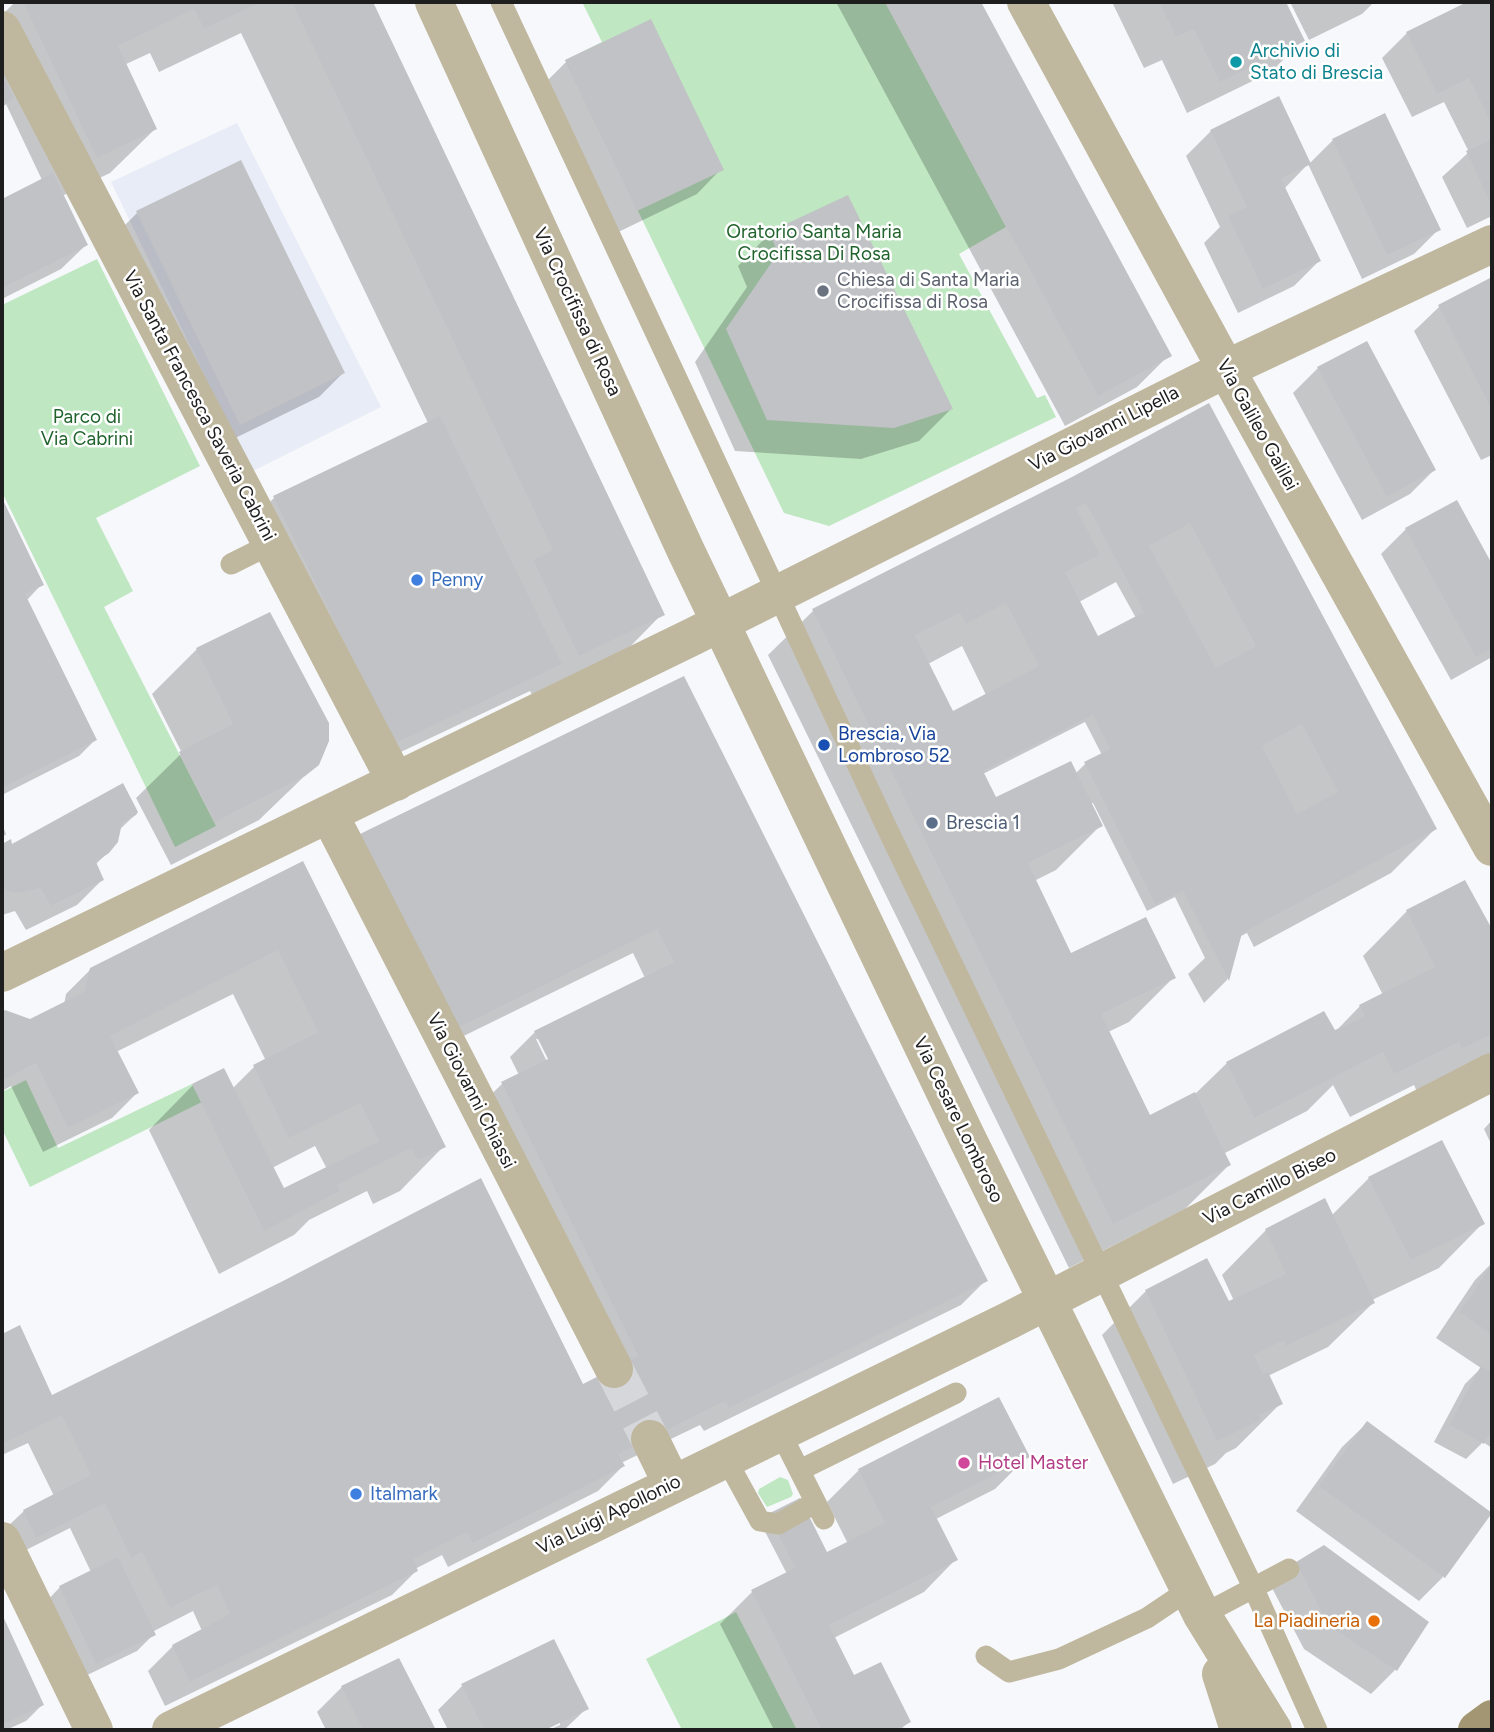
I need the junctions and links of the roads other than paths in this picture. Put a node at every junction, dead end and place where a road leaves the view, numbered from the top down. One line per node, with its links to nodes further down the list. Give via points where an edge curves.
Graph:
1 (434, 2): 10 (street, Via Crocifissa di Rosa)
2 (501, 2): 9 (lane)
3 (1026, 2): 6 (street, Via Galileo Galilei)
4 (2, 30): 7 (street, Via Santa Francesca Saveria Cabrini)
5 (1492, 244): 6 (street, Via Giovanni Lipella)
6 (1226, 369): 9 (street, Via Giovanni Lipella); 13 (street, Via Galileo Galilei)
7 (271, 544): 8 (lane); 11 (street, Via Santa Francesca Saveria Cabrini)
8 (231, 564)
9 (776, 593): 10 (street, Via Giovanni Lipella); 16 (lane)
10 (720, 623): 11 (street); 17 (street, Via Cesare Lombroso)
11 (396, 782): 12 (street)
12 (329, 814): 14 (street); 18 (street, Via Giovanni Chiassi)
13 (1492, 847)
14 (2, 973)
15 (1492, 1072): 16 (street, Via Camillo Biseo)
16 (1101, 1273): 17 (street, Via Camillo Biseo); 27 (lane)
17 (1047, 1302): 20 (street, Via Luigi Apollonio); 28 (street, Via Cesare Lombroso)
18 (614, 1368)
19 (956, 1393): 23 (lane)
20 (780, 1432): 22 (street, Via Luigi Apollonio); 23 (lane)
21 (650, 1439): 24 (street)
22 (726, 1459): 23 (lane, via 760,1521 778,1524 803,1510 820,1510); 24 (street, Via Luigi Apollonio)
23 (800, 1470)
24 (672, 1484): 32 (street, Via Luigi Apollonio)
25 (2, 1541): 31 (street)
26 (1289, 1569): 27 (lane)
27 (1253, 1587): 28 (lane); 35 (lane)
28 (1196, 1602): 29 (lane, via 1147,1618 1059,1659 1009,1672); 33 (street, Via Cesare Lombroso); 34 (street, Via Cesare Lombroso)
29 (986, 1656)
30 (1492, 1719): 36 (main road)
31 (94, 1730)
32 (171, 1730)
33 (1239, 1730)
34 (1273, 1730)
35 (1317, 1730)
36 (1477, 1730)

